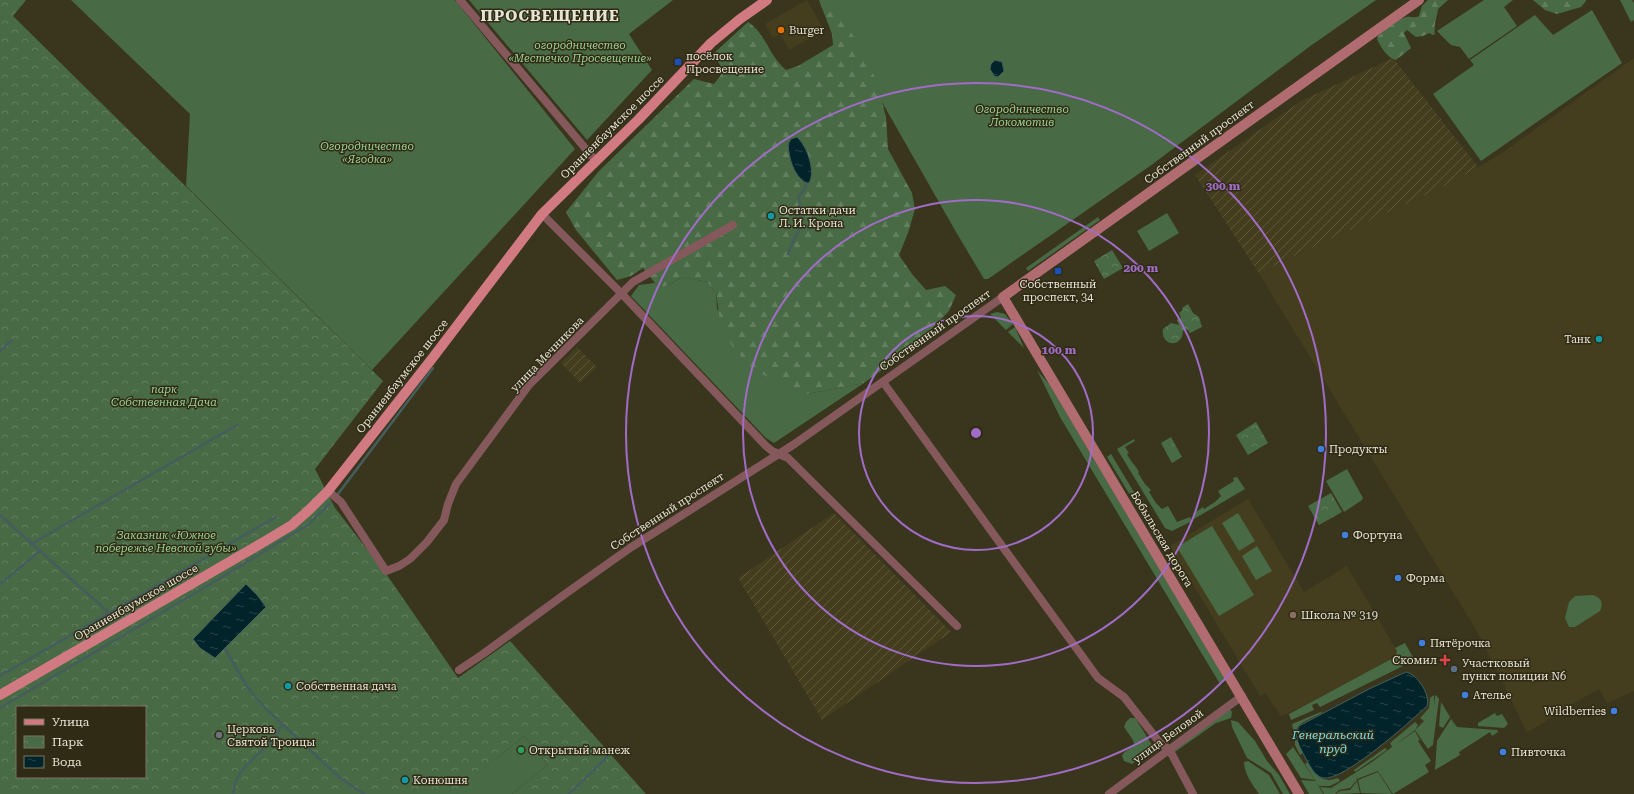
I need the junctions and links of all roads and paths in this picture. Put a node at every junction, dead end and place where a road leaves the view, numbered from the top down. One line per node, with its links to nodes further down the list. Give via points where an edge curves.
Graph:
1 (460, 0): 4 (street)
2 (767, 0): 4 (main road, Ораниенбаумское шоссе, via 740,18 711,43)
3 (1419, 0): 8 (street, Собственный проспект)
4 (596, 161): 5 (main road, Ораниенбаумское шоссе)
5 (542, 214): 7 (street); 11 (main road, Ораниенбаумское шоссе)
6 (733, 225): 7 (street, улица Мечникова, via 633,282)
7 (622, 294): 10 (street, via 766,446); 11 (street, улица Мечникова, via 529,385 456,484 444,520 427,542 399,566 386,571 341,502)
8 (1003, 297): 9 (street, Собственный проспект); 15 (street, Бобыльская дорога)
9 (883, 382): 10 (street, Собственный проспект); 16 (street, via 1098,678 1124,697 1160,743)
10 (778, 454): 12 (street, via 792,461); 13 (street, Собственный проспект, via 630,548)
11 (328, 491): 14 (main road, Ораниенбаумское шоссе, via 292,525)
12 (957, 626)
13 (459, 670)
14 (0, 695)
15 (1242, 696): 16 (street, улица Беловой); 19 (street, Бобыльская дорога)
16 (1169, 749): 17 (street, улица Беловой); 18 (street)
17 (1109, 794)
18 (1193, 794)
19 (1299, 794)

